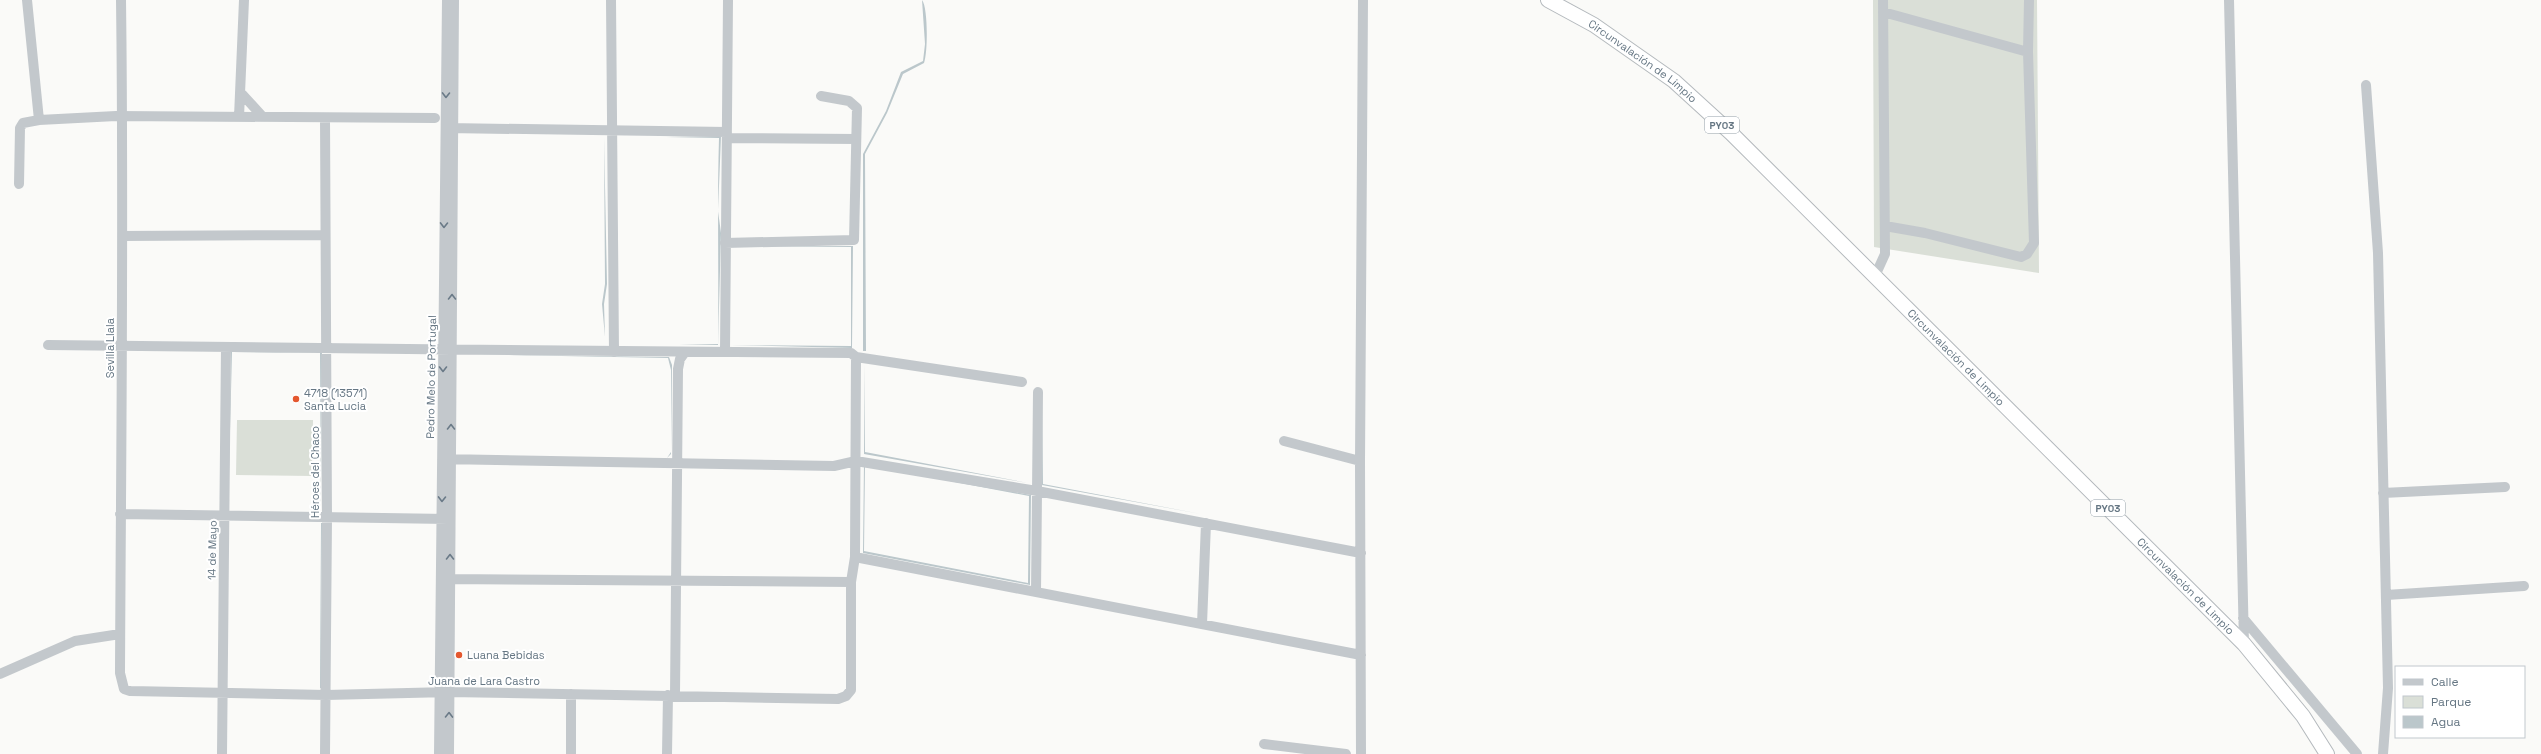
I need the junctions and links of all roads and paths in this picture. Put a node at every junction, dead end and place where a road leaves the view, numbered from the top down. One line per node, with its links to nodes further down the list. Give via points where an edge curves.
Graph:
1 (27, 0): 23 (street)
2 (121, 0): 18 (street, Sevilla Llala)
3 (244, 0): 16 (street)
4 (446, 0): 24 (street, Pedro Melo de Portugal, one-way to 24)
5 (454, 0): 24 (street, Pedro Melo de Portugal)
6 (611, 0): 25 (street)
7 (728, 0): 26 (street)
8 (1363, 0): 48 (street)
9 (1548, 0): 33 (highway, Circunvalación de Limpio / PY03, via 1594,25 1674,81 1731,133)
10 (1883, 0): 13 (street)
11 (2029, 0): 14 (street)
12 (2229, 0): 66 (street)
13 (1883, 12): 14 (street); 29 (street)
14 (2028, 52): 29 (street, via 2034,243 2027,254 2021,257 2012,256 1926,233)
15 (2366, 85): 52 (street, via 2378,253)
16 (242, 94): 19 (street); 20 (street)
17 (821, 96): 27 (street, via 849,101 855,105)
18 (123, 116): 19 (street); 23 (street); 31 (street, Sevilla Llala)
19 (239, 117): 20 (street)
20 (263, 117): 21 (street)
21 (325, 118): 22 (street); 30 (street, Héroes del Chaco)
22 (435, 118)
23 (39, 120): 28 (street, via 23,123 20,128)
24 (449, 128): 25 (street); 38 (street, Pedro Melo de Portugal)
25 (611, 131): 26 (street); 39 (street)
26 (727, 134): 27 (street); 32 (street)
27 (856, 139): 32 (street, via 854,240)
28 (19, 184)
29 (1885, 226): 33 (street, via 1885,258)
30 (325, 235): 31 (street); 37 (street, Héroes del Chaco)
31 (122, 236): 35 (street, Sevilla Llala)
32 (725, 243): 41 (street)
33 (1875, 276): 69 (highway, Circunvalación de Limpio / PY03)
34 (48, 345): 35 (street)
35 (122, 346): 36 (street); 53 (street, Sevilla Llala)
36 (226, 347): 37 (street); 54 (street, 14 de Mayo)
37 (326, 348): 38 (street); 55 (street, Héroes del Chaco)
38 (447, 349): 39 (street); 46 (street, Pedro Melo de Portugal)
39 (614, 352): 40 (street)
40 (685, 352): 41 (street); 49 (street, via 678,369)
41 (725, 352): 42 (street, via 851,353)
42 (856, 357): 43 (street); 47 (street)
43 (1022, 382)
44 (1038, 392): 51 (street)
45 (1284, 441): 48 (street)
46 (446, 459): 49 (street); 56 (street, Pedro Melo de Portugal)
47 (856, 461): 49 (street, via 834,466); 51 (street); 59 (street)
48 (1360, 461): 58 (street)
49 (677, 464): 61 (street)
50 (2505, 487): 52 (street)
51 (1037, 491): 57 (street); 64 (street)
52 (2383, 493): 65 (street)
53 (120, 514): 54 (street); 68 (street, Sevilla Llala)
54 (224, 517): 55 (street); 75 (street, 14 de Mayo)
55 (327, 518): 56 (street); 76 (street, Héroes del Chaco)
56 (446, 519): 60 (street, Pedro Melo de Portugal)
57 (1206, 523): 58 (street); 67 (street)
58 (1361, 553): 70 (street)
59 (855, 556): 62 (street); 64 (street)
60 (445, 579): 61 (street); 74 (street, Pedro Melo de Portugal)
61 (676, 580): 62 (street); 78 (street)
62 (851, 582): 78 (street, Juana de Lara Castro, via 852,681 851,690 846,696 838,699)
63 (2524, 586): 65 (street)
64 (1036, 592): 67 (street)
65 (2386, 595): 72 (street)
66 (2243, 618): 69 (street); 89 (street)
67 (1202, 624): 70 (street)
68 (120, 634): 71 (street, via 75,641); 73 (street, Sevilla Llala, via 121,682 124,689)
69 (2244, 644): 88 (highway, Circunvalación de Limpio / PY03, via 2303,716)
70 (1361, 655): 87 (street)
71 (0, 674)
72 (2392, 688): 90 (street)
73 (130, 692): 75 (street, Juana de Lara Castro)
74 (445, 692): 76 (street, Juana de Lara Castro); 77 (street, Juana de Lara Castro); 82 (street, Pedro Melo de Portugal); 83 (street, Pedro Melo de Portugal, one-way to 74)
75 (222, 693): 76 (street, Juana de Lara Castro); 80 (street, 14 de Mayo)
76 (326, 694): 81 (street, Héroes del Chaco)
77 (571, 694): 78 (street, Juana de Lara Castro); 84 (street)
78 (671, 695): 85 (street)
79 (1264, 744): 86 (street)
80 (222, 754)
81 (325, 754)
82 (439, 754)
83 (449, 754)
84 (571, 754)
85 (667, 754)
86 (1346, 754)
87 (1361, 754)
88 (2327, 754)
89 (2357, 754)
90 (2384, 754)

